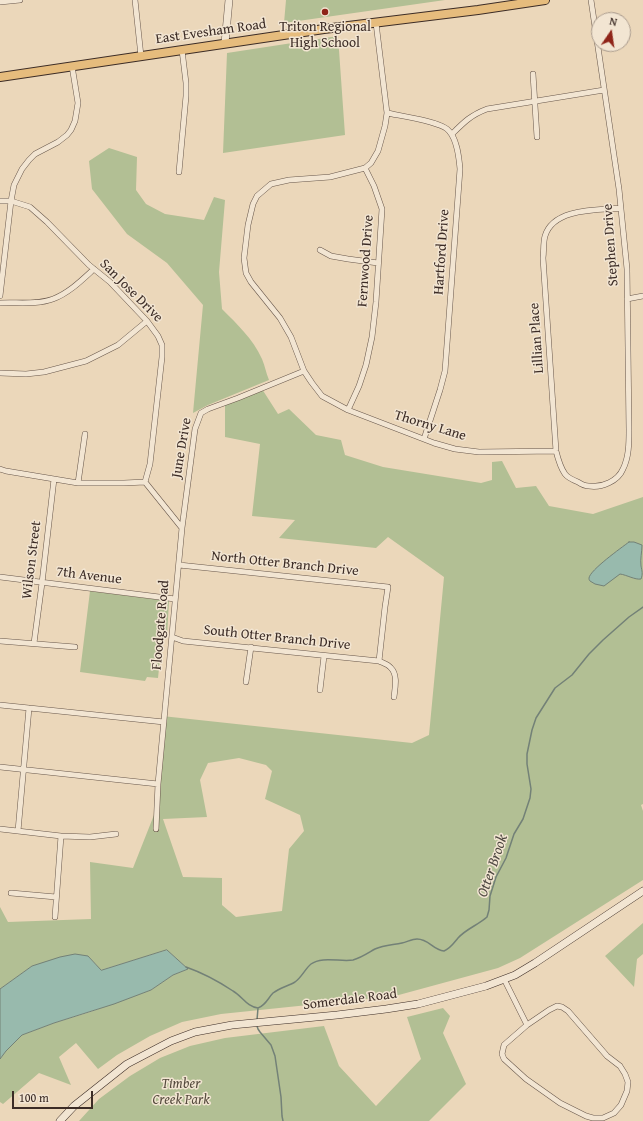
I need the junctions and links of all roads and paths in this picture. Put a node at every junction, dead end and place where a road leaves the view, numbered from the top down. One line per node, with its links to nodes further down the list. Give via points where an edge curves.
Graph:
1 (20, 0): 6 (street)
2 (135, 0): 10 (street)
3 (229, 0): 8 (main road)
4 (546, 0): 7 (main road, East Evesham Road)
5 (591, 0): 14 (street, Stephen Drive)
6 (4, 1)
7 (376, 23): 8 (main road, East Evesham Road); 16 (street)
8 (225, 44): 9 (main road, East Evesham Road)
9 (182, 50): 10 (main road, East Evesham Road); 20 (street, via 186,96)
10 (141, 56): 11 (main road, East Evesham Road)
11 (72, 66): 13 (main road, East Evesham Road); 22 (street, via 78,104 71,130 62,139 29,160 14,185)
12 (533, 74): 15 (street)
13 (0, 77)
14 (604, 90): 15 (street); 23 (street, Stephen Drive)
15 (535, 101): 17 (street, via 487,109 475,114); 18 (street)
16 (387, 114): 17 (street, via 438,124); 19 (street, via 378,151)
17 (452, 134): 36 (street, Hartford Drive, via 459,154 460,169 445,371)
18 (537, 137)
19 (365, 168): 25 (street, Fernwood Drive, via 382,209); 32 (street, Thorny Lane, via 330,177 271,184 257,196 253,204 244,258 246,273 280,318 291,337)
20 (179, 172)
21 (0, 201): 22 (street, San Jose Drive)
22 (11, 201): 26 (street, San Jose Drive, via 30,207); 27 (street)
23 (620, 208): 29 (street, Stephen Drive); 37 (street, Lillian Place, via 567,214 554,222 545,237 543,258)
24 (320, 250): 25 (street, via 332,256)
25 (378, 263): 34 (street, Fernwood Drive, via 372,337 366,366)
26 (94, 270): 30 (street, via 53,299 40,302); 31 (street, San Jose Drive, via 110,282)
27 (0, 296)
28 (643, 296): 29 (street)
29 (627, 299): 42 (street, Stephen Drive, via 629,448 623,470 619,477)
30 (0, 303)
31 (147, 321): 33 (street, via 118,345 86,361 44,372); 40 (street, San Jose Drive, via 158,336 162,346 162,357 150,464)
32 (304, 371): 34 (street, Thorny Lane, via 322,396); 43 (street, June Drive, via 201,413 195,429)
33 (0, 373)
34 (348, 410): 36 (street, Thorny Lane)
35 (85, 434): 41 (street)
36 (424, 439): 37 (street, Thorny Lane, via 455,449 479,452)
37 (556, 451): 42 (street, Lillian Place, via 560,465 572,480 590,486)
38 (0, 469): 39 (street)
39 (54, 479): 41 (street); 46 (street, Wilson Street)
40 (145, 482): 41 (street); 43 (street)
41 (78, 483)
42 (609, 483)
43 (182, 528): 44 (street, Floodgate Road)
44 (179, 565): 47 (street, Floodgate Road); 54 (street, North Otter Branch Drive, via 388,587)
45 (0, 577): 46 (street, 7th Avenue)
46 (42, 583): 47 (street, 7th Avenue); 50 (street, Wilson Street)
47 (175, 599): 48 (street, Floodgate Road)
48 (172, 637): 52 (street, South Otter Branch Drive); 60 (street, Floodgate Road)
49 (0, 641): 50 (street)
50 (34, 643): 51 (street)
51 (75, 647)
52 (251, 648): 53 (street, South Otter Branch Drive); 55 (street)
53 (324, 656): 54 (street, South Otter Branch Drive); 56 (street)
54 (379, 661): 57 (street, via 392,669)
55 (246, 682)
56 (320, 690)
57 (394, 697)
58 (0, 705): 59 (street)
59 (29, 708): 60 (street); 62 (street)
60 (164, 722): 63 (street, Floodgate Road)
61 (0, 767): 62 (street)
62 (23, 769): 63 (street); 66 (street)
63 (158, 784): 65 (street, Floodgate Road)
64 (0, 828): 66 (street)
65 (156, 829)
66 (18, 831): 68 (street)
67 (116, 834): 68 (street, via 90,837)
68 (61, 836): 71 (street)
69 (643, 891): 73 (main road, Somerdale Road, via 535,964)
70 (11, 893): 71 (street)
71 (56, 897): 72 (street)
72 (55, 917)
73 (504, 979): 74 (street); 75 (main road, Somerdale Road, via 411,1005 232,1025 195,1032 171,1041 127,1064 74,1106)
74 (527, 1025): 74 (street, via 556,1006 568,1011 625,1074 628,1082 627,1091 621,1105 603,1118 593,1118 560,1103 526,1079 504,1059 502,1054 504,1045)
75 (60, 1121)

